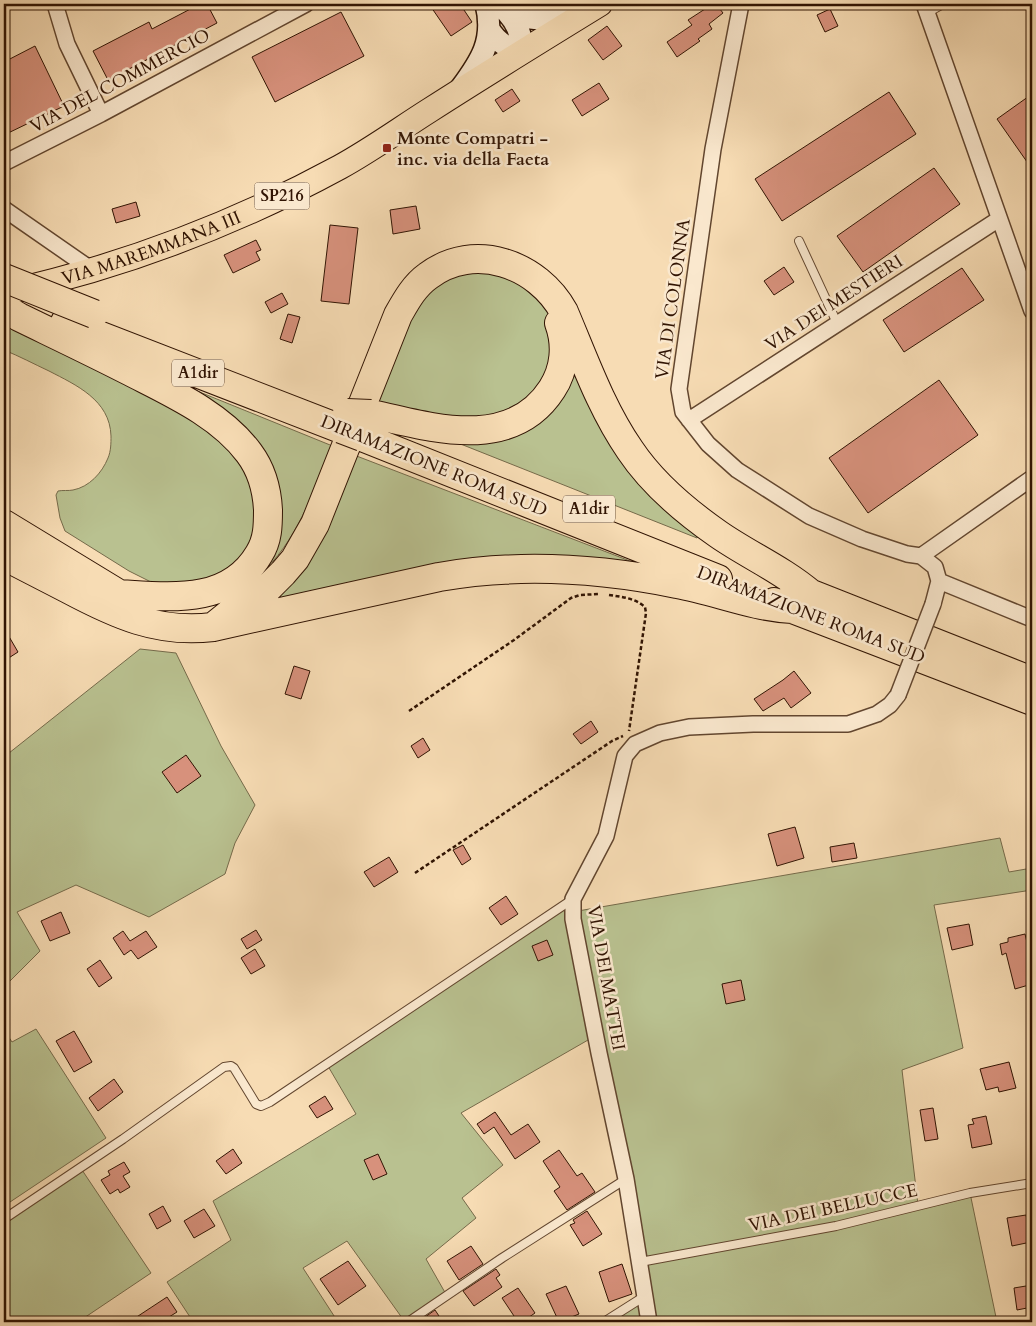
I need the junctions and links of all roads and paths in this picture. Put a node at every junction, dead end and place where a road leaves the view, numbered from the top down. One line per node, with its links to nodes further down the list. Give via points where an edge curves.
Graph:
1 (55, 4): 12 (street, via 67,44)
2 (306, 4): 12 (street, VIA DEL COMMERCIO)
3 (486, 4): 9 (street)
4 (741, 4): 25 (street, VIA DI COLONNA, via 713,149 679,389 683,412)
5 (943, 4): 6 (lane)
6 (925, 8): 15 (street)
7 (504, 9): 8 (street, via 523,18 543,20); 10 (street, via 520,34)
8 (591, 9): 10 (main road, VIA MAREMMANA III / SP216)
9 (489, 29): 10 (street, via 501,44); 11 (street, via 479,64)
10 (520, 52): 11 (main road, VIA MAREMMANA III / SP216)
11 (457, 93): 17 (main road, VIA MAREMMANA III / SP216, via 341,166 288,193 223,223)
12 (100, 114): 13 (street, VIA DEL COMMERCIO)
13 (4, 163)
14 (4, 209): 17 (street)
15 (999, 218): 22 (street); 24 (street, VIA DEI MESTIERI)
16 (799, 242): 24 (lane)
17 (92, 270): 19 (main road, VIA MAREMMANA III / SP216)
18 (4, 278): 26 (highway, DIRAMAZIONE ROMA SUD / A1dir, bridge)
19 (4, 293)
20 (550, 293): 26 (highway, via 562,333 563,358 548,395 527,415 494,428 456,431); 33 (highway, via 564,312 606,408 629,449 650,476 718,534 790,578); 34 (highway, via 515,266 484,258 451,263 428,276 412,292 398,315 315,524 289,567 276,581)
21 (4, 297): 26 (highway, DIRAMAZIONE ROMA SUD / A1dir, via 54,318)
22 (1032, 311)
23 (15, 314): 32 (highway, via 196,408 239,441 261,475 267,506 266,536 258,557 243,574 229,584 202,594)
24 (837, 323): 25 (street, VIA DEI MESTIERI)
25 (689, 420): 30 (street, VIA DI COLONNA, via 708,444 737,470 809,516 862,539)
26 (358, 423): 33 (highway, DIRAMAZIONE ROMA SUD / A1dir)
27 (1032, 478): 30 (street)
28 (4, 524): 32 (highway)
29 (4, 556): 36 (highway, via 129,618 166,627)
30 (921, 556): 31 (street, via 935,567)
31 (939, 581): 35 (street); 41 (street, VIA DEI MATTEI, bridge, via 898,695 877,714 848,724 689,727 660,733 635,744 625,756 606,836)
32 (119, 594): 34 (highway, via 171,611 218,611)
33 (801, 602): 36 (highway, via 764,607 677,584 628,576 562,569 510,568 439,577); 37 (highway, DIRAMAZIONE ROMA SUD / A1dir); 38 (highway, DIRAMAZIONE ROMA SUD / A1dir)
34 (239, 606): 36 (highway)
35 (1032, 619)
36 (213, 626)
37 (1032, 681)
38 (1032, 701)
39 (409, 710): 40 (path, via 570,598 598,594 626,597 645,607 628,733)
40 (415, 873)
41 (573, 899): 42 (street, VIA DEI MATTEI, via 573,919); 44 (lane, via 270,1102 261,1106 256,1104 234,1068 224,1067)
42 (626, 1179): 45 (street, VIA DEI MATTEI); 47 (lane)
43 (1032, 1183): 45 (lane, VIA DEI BELLUCCE, via 970,1193 836,1226)
44 (4, 1219)
45 (640, 1262): 46 (street, VIA DEI MATTEI)
46 (645, 1296): 48 (lane); 49 (street, VIA DEI MATTEI)
47 (408, 1322)
48 (604, 1322)
49 (649, 1322)

